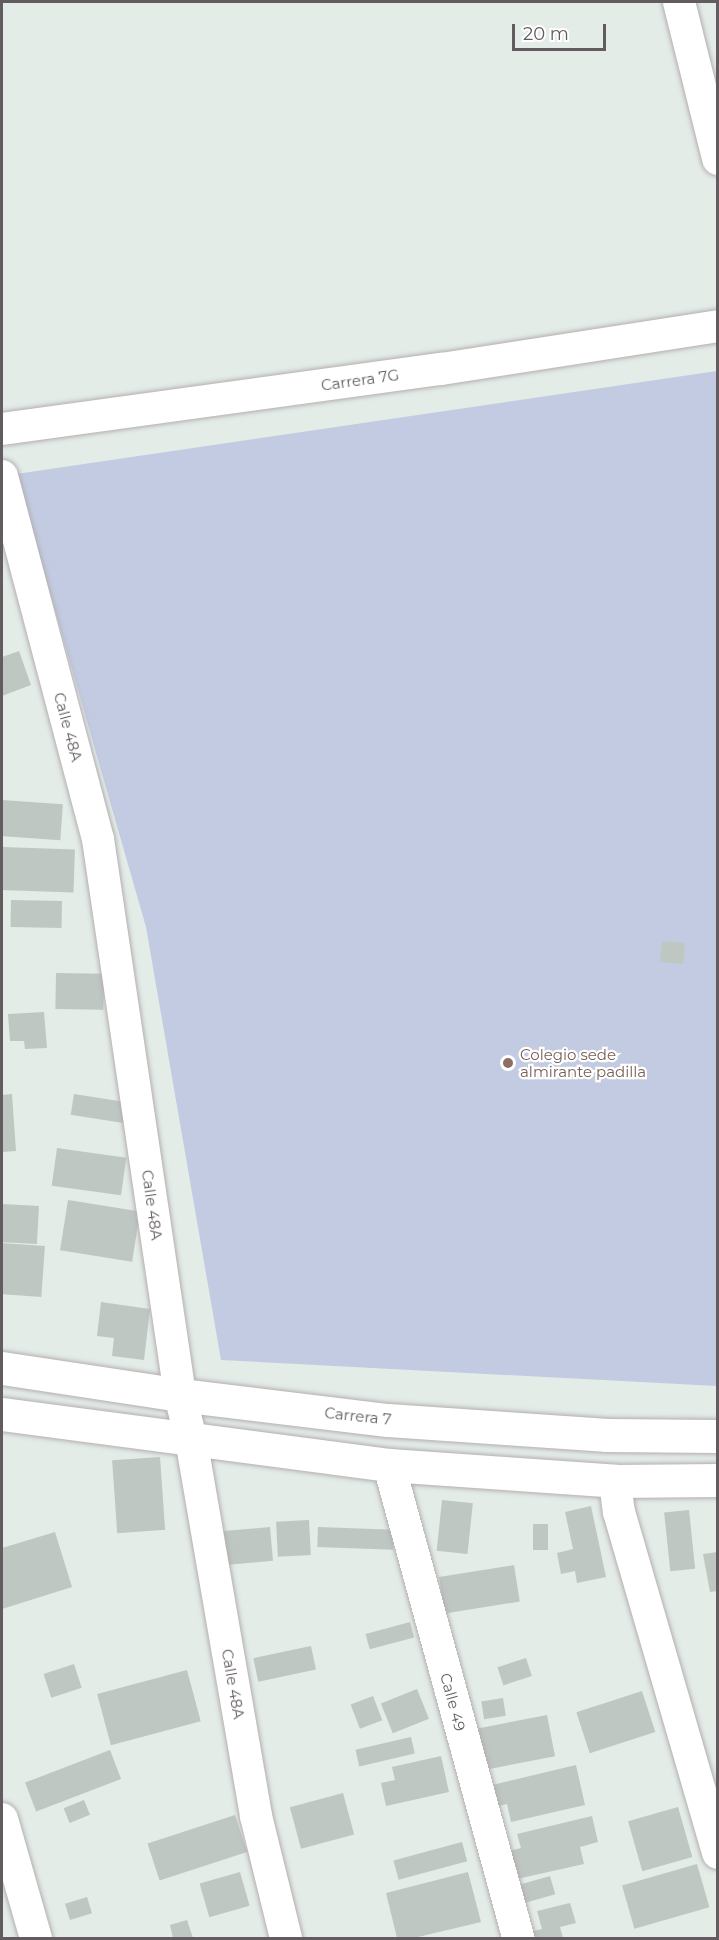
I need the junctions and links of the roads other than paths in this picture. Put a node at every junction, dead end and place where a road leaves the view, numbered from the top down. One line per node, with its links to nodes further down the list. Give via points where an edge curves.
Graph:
1 (679, 2): 2 (street)
2 (717, 159)
3 (717, 326): 4 (street, Carrera 7G, via 441,369)
4 (2, 429)
5 (2, 476): 7 (street, Calle 48A, via 98,839)
6 (2, 1368): 7 (street, Carrera 7)
7 (180, 1395): 9 (street, Carrera 7, via 388,1420 607,1435); 10 (street, Calle 48A)
8 (2, 1414): 10 (street)
9 (717, 1436)
10 (191, 1439): 11 (street); 18 (street, Calle 48A, via 256,1815)
11 (389, 1465): 13 (street); 19 (street, Calle 49)
12 (717, 1480): 13 (street)
13 (615, 1481): 14 (street, via 619,1512)
14 (707, 1781): 16 (street)
15 (2, 1818): 17 (street)
16 (717, 1853)
17 (36, 1938)
18 (286, 1938)
19 (518, 1938)

